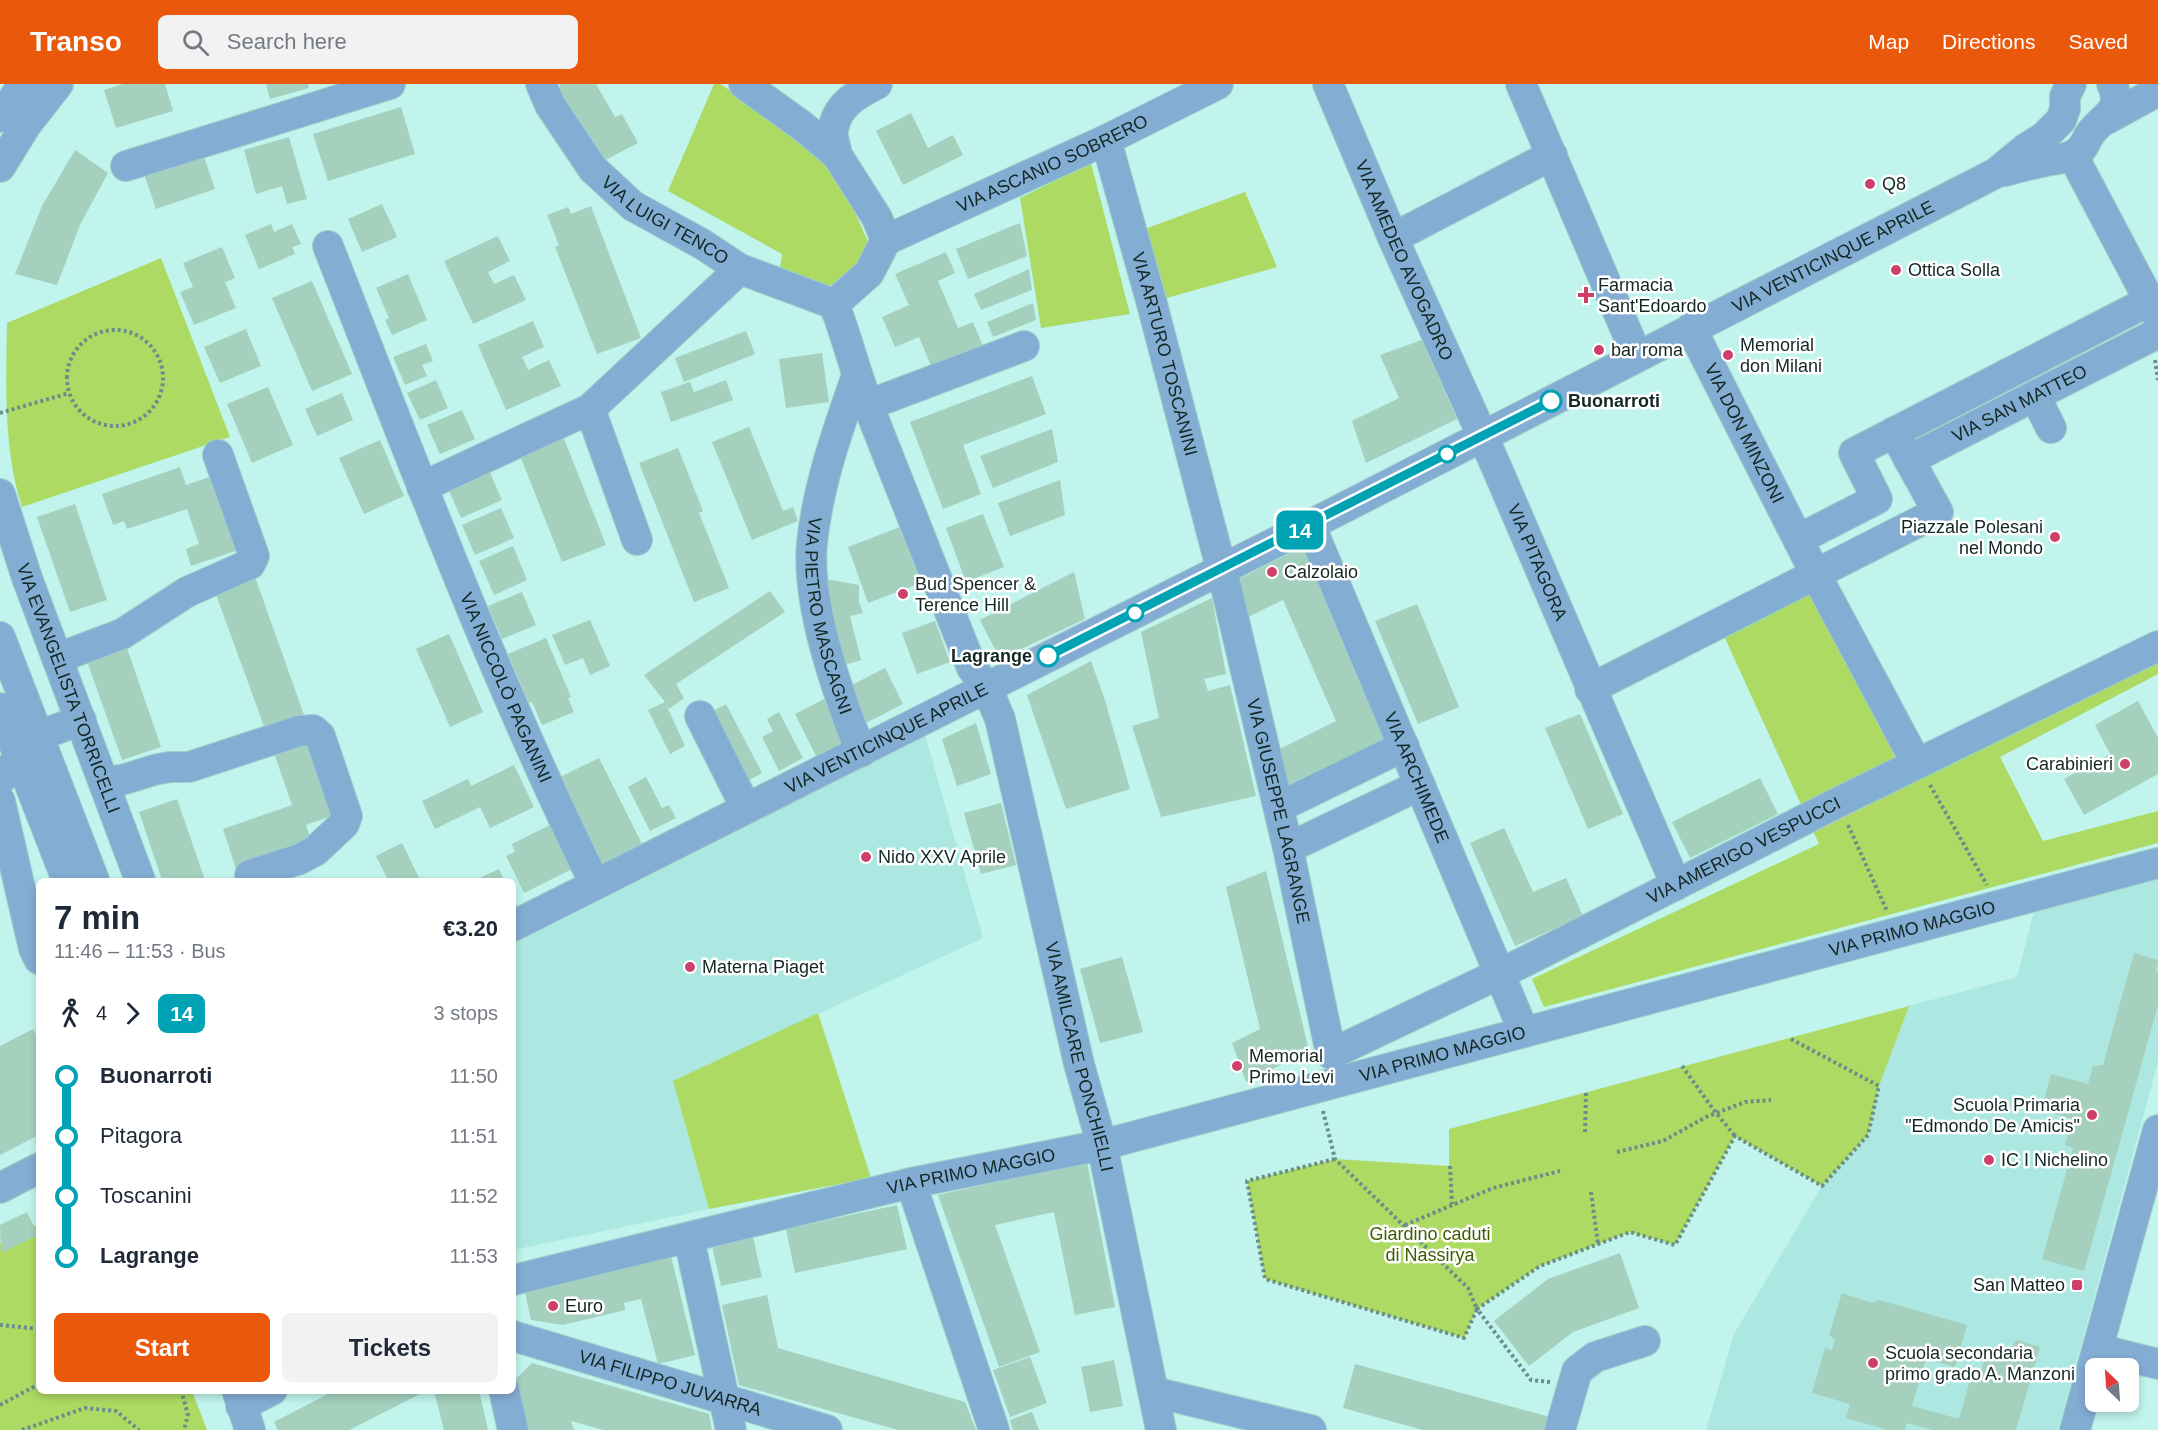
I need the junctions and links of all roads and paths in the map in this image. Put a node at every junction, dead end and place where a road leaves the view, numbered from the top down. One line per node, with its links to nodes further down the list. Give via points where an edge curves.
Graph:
1 (24, 84): 13 (street)
2 (57, 84): 20 (street)
3 (390, 84): 19 (street)
4 (541, 84): 24 (street, VIA LUIGI TENCO, via 549,105 593,169 633,206)
5 (744, 84): 17 (street)
6 (878, 84): 17 (street, via 856,94 841,109 833,131)
7 (1218, 84): 15 (street, VIA ASCANIO SOBRERO)
8 (1328, 84): 21 (street, VIA AMEDEO AVOGADRO)
9 (1521, 84): 18 (street)
10 (2072, 84): 16 (street, via 2061,120)
11 (2112, 84): 14 (street, via 2116,99)
12 (2158, 91): 14 (street)
13 (0, 117)
14 (2107, 119): 16 (street, via 2096,127 2083,148)
15 (1106, 140): 22 (street, VIA ASCANIO SOBRERO); 47 (street, VIA ARTURO TOSCANINI)
16 (2060, 150): 26 (street, VIA SAN MATTEO); 27 (street, VIA VENTICINQUE APRILE, via 2025,149 1996,173)
17 (837, 154): 22 (street, via 877,218)
18 (1552, 155): 21 (street); 30 (street)
19 (126, 166)
20 (0, 167)
21 (1393, 238): 39 (street, VIA AMEDEO AVOGADRO)
22 (886, 240): 25 (street, via 869,273)
23 (328, 246): 42 (street, VIA NICCOLÒ PAGANINI)
24 (740, 269): 25 (street, VIA LUIGI TENCO); 35 (street)
25 (834, 304): 31 (street, VIA AMILCARE PONCHIELLI)
26 (2154, 309): 38 (street, VIA SAN MATTEO)
27 (1691, 328): 30 (street, VIA VENTICINQUE APRILE); 45 (street, VIA DON MINZONI)
28 (2158, 333): 33 (street, VIA SAN MATTEO)
29 (1024, 346): 34 (street)
30 (1637, 356): 39 (street, VIA VENTICINQUE APRILE)
31 (856, 375): 34 (street, VIA AMILCARE PONCHIELLI); 59 (street, VIA PIETRO MASCAGNI, via 836,433 812,545 814,596 824,639 841,701)
32 (69, 393): 32 (path, via 80,411 97,423 117,427 137,422 153,409 162,391 161,360 151,345 136,334 118,329 99,333 83,342 72,357 67,375); 36 (path)
33 (2035, 396): 37 (street); 41 (street, VIA SAN MATTEO)
34 (867, 405): 52 (street, VIA AMILCARE PONCHIELLI, via 972,668)
35 (590, 408): 42 (street); 46 (street)
36 (0, 413)
37 (2051, 428)
38 (1894, 432): 41 (street); 45 (street, VIA SAN MATTEO, via 1854,453 1877,499)
39 (1482, 436): 44 (street, VIA VENTICINQUE APRILE); 53 (street, VIA PITAGORA)
40 (218, 455): 51 (street, via 254,556 250,564 187,592 122,634)
41 (1909, 460): 48 (street, via 1938,512)
42 (422, 488): 76 (street, VIA NICCOLÒ PAGANINI, via 525,736)
43 (0, 494): 51 (street, VIA EVANGELISTA TORRICELLI)
44 (1310, 525): 47 (street, VIA VENTICINQUE APRILE); 58 (street, VIA ARCHIMEDE)
45 (1798, 539): 48 (street, VIA DON MINZONI)
46 (637, 540)
47 (1222, 569): 52 (street, VIA VENTICINQUE APRILE); 68 (street, VIA GIUSEPPE LAGRANGE)
48 (1816, 574): 53 (street); 60 (street, VIA DON MINZONI)
49 (0, 638): 57 (street)
50 (2158, 646): 60 (street, VIA AMERIGO VESPUCCI)
51 (58, 658): 56 (street, VIA EVANGELISTA TORRICELLI)
52 (987, 688): 59 (street, VIA VENTICINQUE APRILE); 94 (street, VIA AMILCARE PONCHIELLI, via 1000,719 1079,1064)
53 (1590, 689): 77 (street, VIA PITAGORA)
54 (1, 715): 61 (street)
55 (700, 716): 69 (street)
56 (81, 720): 57 (street); 62 (street, VIA EVANGELISTA TORRICELLI)
57 (38, 736): 61 (street); 74 (street)
58 (1404, 746): 64 (street, VIA ARCHIMEDE); 68 (street)
59 (861, 752): 69 (street, VIA VENTICINQUE APRILE)
60 (1917, 764): 67 (street, VIA AMERIGO VESPUCCI); 78 (path)
61 (10, 769): 65 (street)
62 (104, 782): 72 (street, via 169,767 189,768 299,731 313,730 320,736 347,816 344,824 315,851); 75 (street, VIA EVANGELISTA TORRICELLI)
63 (0, 785): 65 (street)
64 (1420, 785): 70 (street); 82 (street, VIA ARCHIMEDE)
65 (34, 795): 73 (street)
66 (0, 801): 81 (street)
67 (1838, 803): 77 (street, VIA AMERIGO VESPUCCI); 79 (path)
68 (1279, 807): 70 (street, VIA GIUSEPPE LAGRANGE)
69 (746, 808): 76 (street, VIA VENTICINQUE APRILE)
70 (1288, 848): 85 (street, VIA GIUSEPPE LAGRANGE)
71 (2158, 863): 78 (street, VIA PRIMO MAGGIO)
72 (250, 875)
73 (66, 878)
74 (93, 878)
75 (139, 878)
76 (595, 884): 80 (street, VIA VENTICINQUE APRILE)
77 (1676, 885): 82 (street, VIA AMERIGO VESPUCCI)
78 (1999, 905): 83 (street, VIA PRIMO MAGGIO)
79 (1887, 912)
80 (516, 924)
81 (36, 953)
82 (1500, 974): 83 (street, VIA ARCHIMEDE); 85 (street, VIA AMERIGO VESPUCCI)
83 (1524, 1032): 87 (street, VIA PRIMO MAGGIO)
84 (1789, 1038): 93 (path, via 1879,1086 1868,1135 1822,1186)
85 (1331, 1054)
86 (1682, 1066): 90 (path)
87 (1316, 1088): 94 (street, VIA PRIMO MAGGIO); 96 (path)
88 (1586, 1092): 92 (path)
89 (1771, 1100): 90 (path, via 1745,1102)
90 (1716, 1113): 93 (path); 95 (path, via 1663,1141)
91 (2158, 1130): 113 (street)
92 (1585, 1132)
93 (1735, 1136): 106 (path, via 1675,1245 1630,1232)
94 (1102, 1145): 100 (street, VIA PRIMO MAGGIO); 117 (street, VIA AMILCARE PONCHIELLI)
95 (1617, 1152)
96 (1335, 1159): 104 (path); 108 (path, via 1247,1181 1265,1280 1464,1338)
97 (1450, 1166): 103 (path)
98 (36, 1170): 101 (street)
99 (1560, 1171): 103 (path, via 1493,1188)
100 (911, 1183): 105 (street, VIA PRIMO MAGGIO); 130 (street)
101 (0, 1188)
102 (1591, 1192): 106 (path)
103 (1452, 1204): 104 (path)
104 (1405, 1224): 108 (path, via 1461,1279)
105 (689, 1239): 107 (street, VIA PRIMO MAGGIO); 121 (street)
106 (1598, 1244): 108 (path, via 1540,1266)
107 (516, 1279)
108 (1477, 1310): 115 (path, via 1531,1380)
109 (0, 1325): 110 (path)
110 (36, 1329)
111 (516, 1337): 121 (street, VIA FILIPPO JUVARRA)
112 (1646, 1341): 115 (street, via 1595,1357 1577,1371)
113 (2098, 1349): 114 (street); 134 (street)
114 (2158, 1364)
115 (1572, 1384): 133 (street)
116 (36, 1386): 122 (path)
117 (1154, 1392): 131 (street, VIA AMILCARE PONCHIELLI); 132 (street)
118 (182, 1394): 126 (path, via 188,1415)
119 (266, 1394): 123 (street)
120 (505, 1394): 127 (street)
121 (725, 1400): 128 (street); 129 (street, VIA FILIPPO JUVARRA)
122 (0, 1405)
123 (243, 1409)
124 (22, 1430): 125 (path, via 85,1408 116,1411)
125 (139, 1430)
126 (184, 1430)
127 (513, 1430)
128 (731, 1430)
129 (827, 1430)
130 (994, 1430)
131 (1161, 1430)
132 (1311, 1430)
133 (1560, 1430)
134 (2075, 1430)

